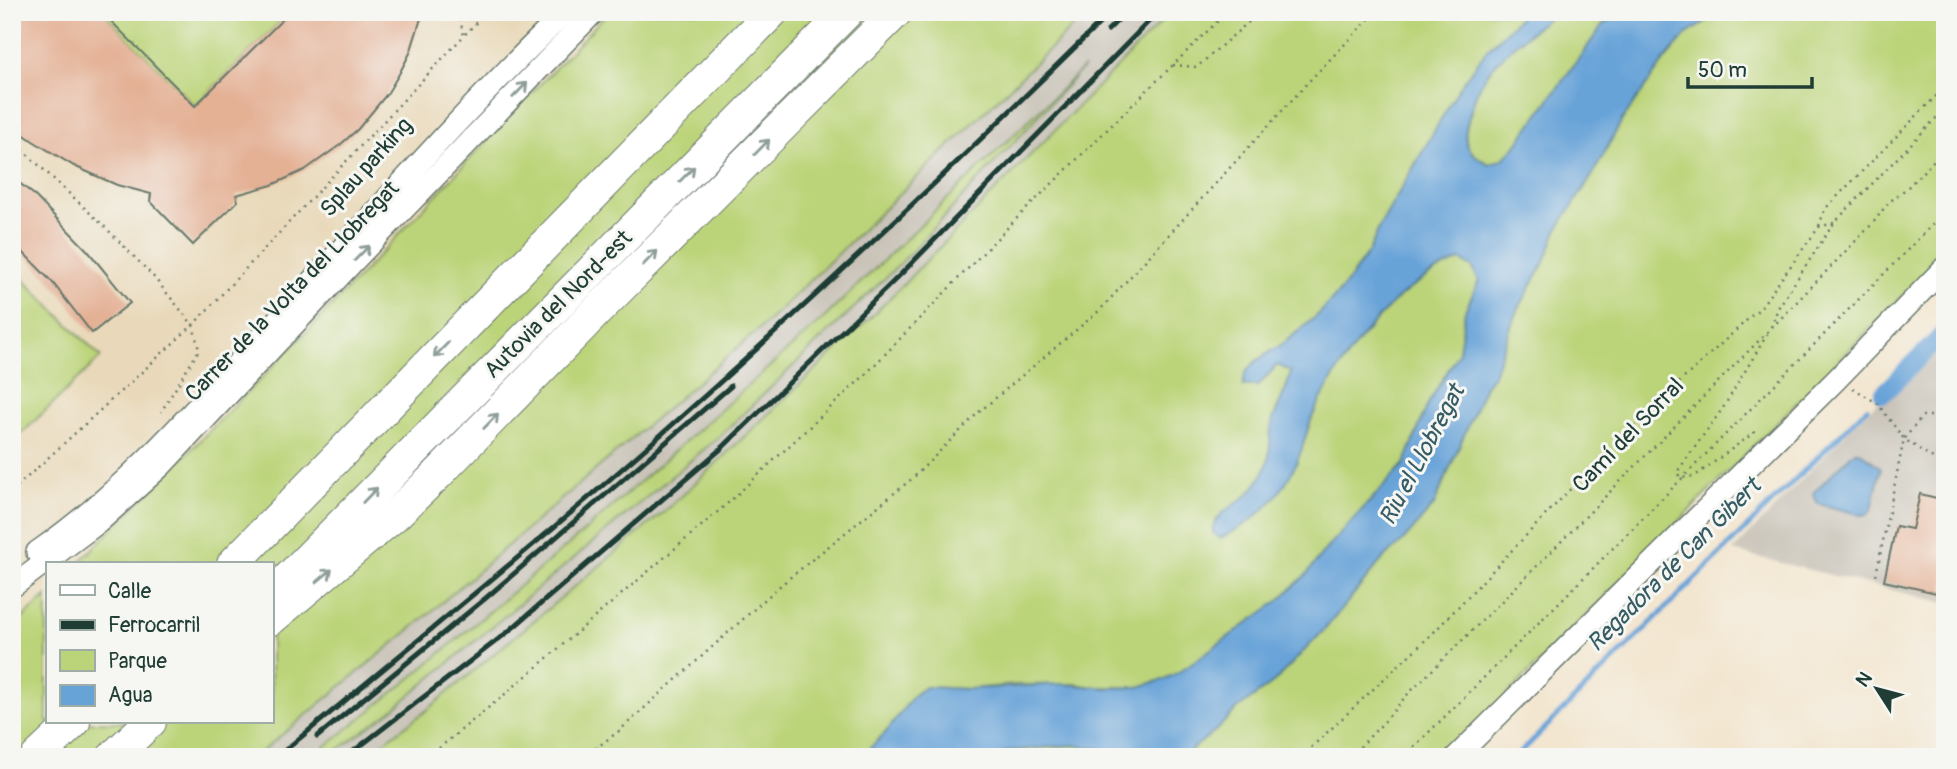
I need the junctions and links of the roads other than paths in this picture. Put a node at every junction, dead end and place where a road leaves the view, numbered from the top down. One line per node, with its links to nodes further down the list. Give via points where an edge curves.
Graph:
1 (552, 12): 12 (street, Splau parking, via 417,149 267,316)
2 (566, 12): 12 (street, Carrer de la Volta del Llobregat, via 412,169)
3 (594, 12): 15 (street, Carrer de la Volta del Llobregat, one-way to 3, via 90,529 161,466)
4 (744, 12): 11 (highway)
5 (772, 12): 11 (highway)
6 (847, 12): 16 (highway, Autovia del Nord-est, one-way to 6)
7 (896, 12): 9 (highway)
8 (915, 12): 9 (highway)
9 (818, 91): 17 (highway, one-way to 9, via 437,475)
10 (1945, 267): 22 (street)
11 (489, 301): 13 (highway, one-way to 13)
12 (204, 399): 14 (street, Carrer de la Volta del Llobregat, via 144,462)
13 (235, 562)
14 (12, 569)
15 (12, 587)
16 (273, 594)
17 (273, 617)
18 (72, 724): 20 (highway)
19 (148, 724): 21 (highway)
20 (37, 757)
21 (113, 757)
22 (1456, 757)

